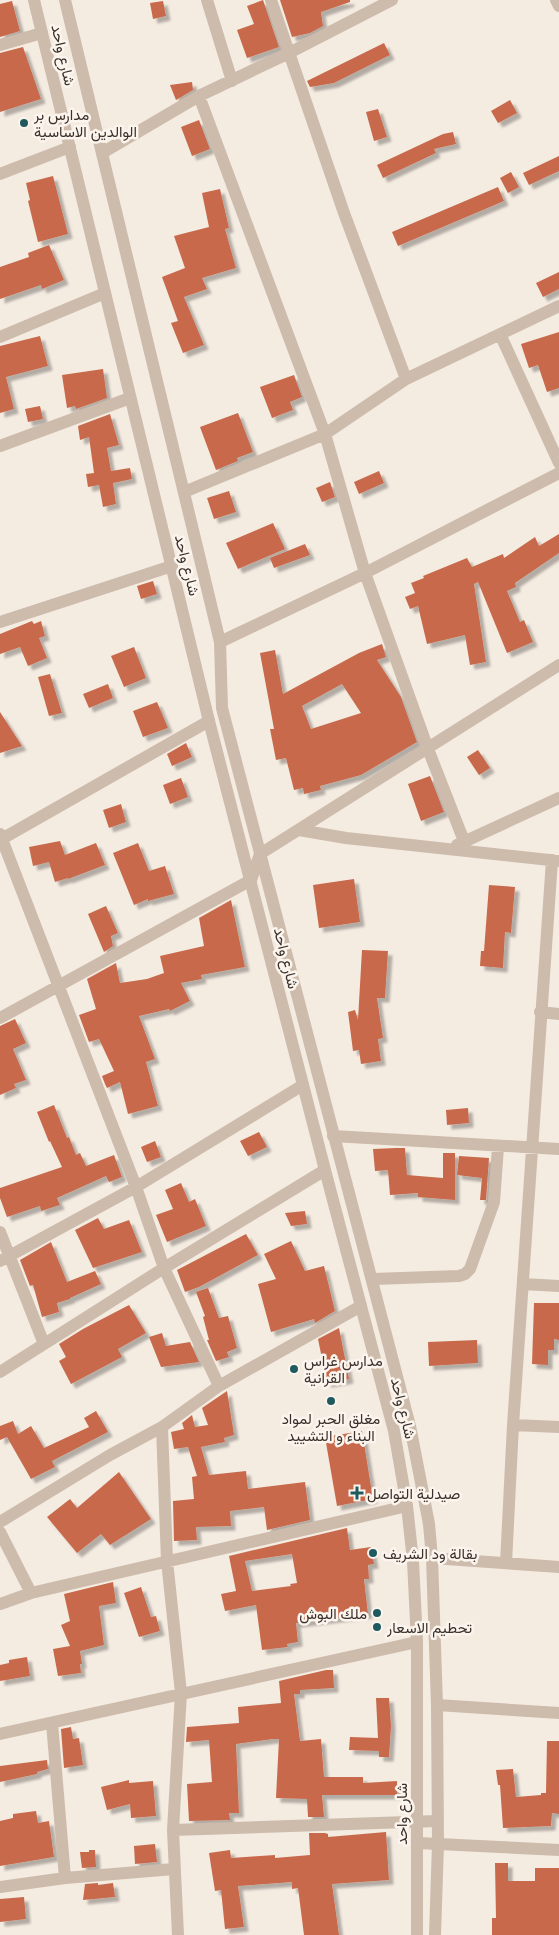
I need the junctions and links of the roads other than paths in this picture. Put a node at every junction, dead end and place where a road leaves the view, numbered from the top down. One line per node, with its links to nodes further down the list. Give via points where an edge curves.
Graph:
1 (34, 0): 8 (street, شارع واحد)
2 (65, 0): 14 (street, شارع واحد)
3 (207, 0): 11 (street)
4 (271, 0): 10 (street)
5 (556, 0): 7 (street)
6 (389, 1): 10 (street)
7 (559, 6)
8 (42, 33): 9 (street); 13 (street, شارع واحد)
9 (0, 45)
10 (288, 53): 11 (street); 20 (street)
11 (232, 81): 12 (street)
12 (199, 96): 14 (street); 22 (street)
13 (70, 148): 15 (street); 16 (street, شارع واحد)
14 (102, 153): 26 (street, شارع واحد)
15 (0, 174)
16 (105, 293): 19 (street); 21 (street, شارع واحد)
17 (559, 306): 18 (street)
18 (500, 334): 20 (street); 24 (street)
19 (0, 337)
20 (406, 379): 22 (street)
21 (130, 398): 23 (street); 27 (street, شارع واحد)
22 (325, 434): 26 (street); 28 (street)
23 (0, 446)
24 (559, 463)
25 (559, 473): 28 (street)
26 (184, 492): 30 (street, شارع واحد)
27 (172, 566): 29 (street); 32 (street, شارع واحد)
28 (365, 573): 30 (street); 33 (street)
29 (0, 622)
30 (220, 642): 39 (street, شارع واحد, via 222,708)
31 (559, 665): 33 (street)
32 (210, 721): 36 (street); 41 (street, شارع واحد)
33 (428, 749): 35 (street); 37 (street)
34 (559, 798): 37 (street)
35 (299, 830): 38 (street); 39 (street)
36 (1, 838): 42 (street)
37 (464, 841): 38 (street)
38 (450, 848): 40 (street)
39 (260, 854): 41 (street); 47 (street, شارع واحد)
40 (555, 861): 43 (street)
41 (251, 880): 42 (street); 46 (street, شارع واحد)
42 (57, 987): 45 (street); 52 (street)
43 (540, 1012): 44 (street); 49 (street)
44 (559, 1014)
45 (0, 1018)
46 (303, 1085): 51 (street, شارع واحد); 52 (street)
47 (333, 1136): 48 (street); 56 (street, شارع واحد)
48 (498, 1147): 49 (street); 56 (street, via 494,1202 470,1269 459,1276)
49 (531, 1148): 50 (street); 57 (street)
50 (559, 1149)
51 (325, 1170): 55 (street); 60 (street, شارع واحد)
52 (136, 1187): 54 (street); 55 (street)
53 (0, 1232): 54 (street)
54 (4, 1258): 61 (street)
55 (164, 1268): 61 (street); 63 (street)
56 (372, 1279): 59 (street, شارع واحد)
57 (523, 1284): 58 (street); 64 (street)
58 (559, 1286)
59 (380, 1308): 60 (street); 70 (street, شارع واحد, via 410,1426 429,1524)
60 (362, 1310): 63 (street); 67 (street, شارع واحد, via 394,1431)
61 (44, 1344): 62 (street)
62 (0, 1372)
63 (219, 1386): 66 (street)
64 (513, 1425): 65 (street); 72 (street)
65 (559, 1427)
66 (162, 1428): 68 (street, via 110,1455); 71 (street)
67 (407, 1506): 71 (street); 76 (street, شارع واحد)
68 (0, 1522)
69 (0, 1532): 74 (street)
70 (432, 1558): 72 (street); 78 (street, شارع واحد)
71 (167, 1561): 74 (street); 77 (street)
72 (506, 1563): 73 (street)
73 (559, 1568)
74 (31, 1593): 75 (street)
75 (0, 1604)
76 (417, 1642): 77 (street); 83 (street, شارع واحد)
77 (181, 1693): 80 (street); 84 (street)
78 (437, 1705): 79 (street); 82 (street, شارع واحد)
79 (559, 1713)
80 (52, 1723): 81 (street); 89 (street)
81 (0, 1734)
82 (437, 1821): 83 (street); 86 (street, شارع واحد)
83 (418, 1822): 84 (street); 85 (street, شارع واحد)
84 (173, 1830): 88 (street)
85 (418, 1844): 86 (street); 92 (street, شارع واحد)
86 (438, 1844): 87 (street); 93 (street, شارع واحد)
87 (559, 1850)
88 (174, 1869): 89 (street); 91 (street)
89 (65, 1878): 90 (street)
90 (0, 1887)
91 (178, 1935)
92 (417, 1935)
93 (435, 1935)

